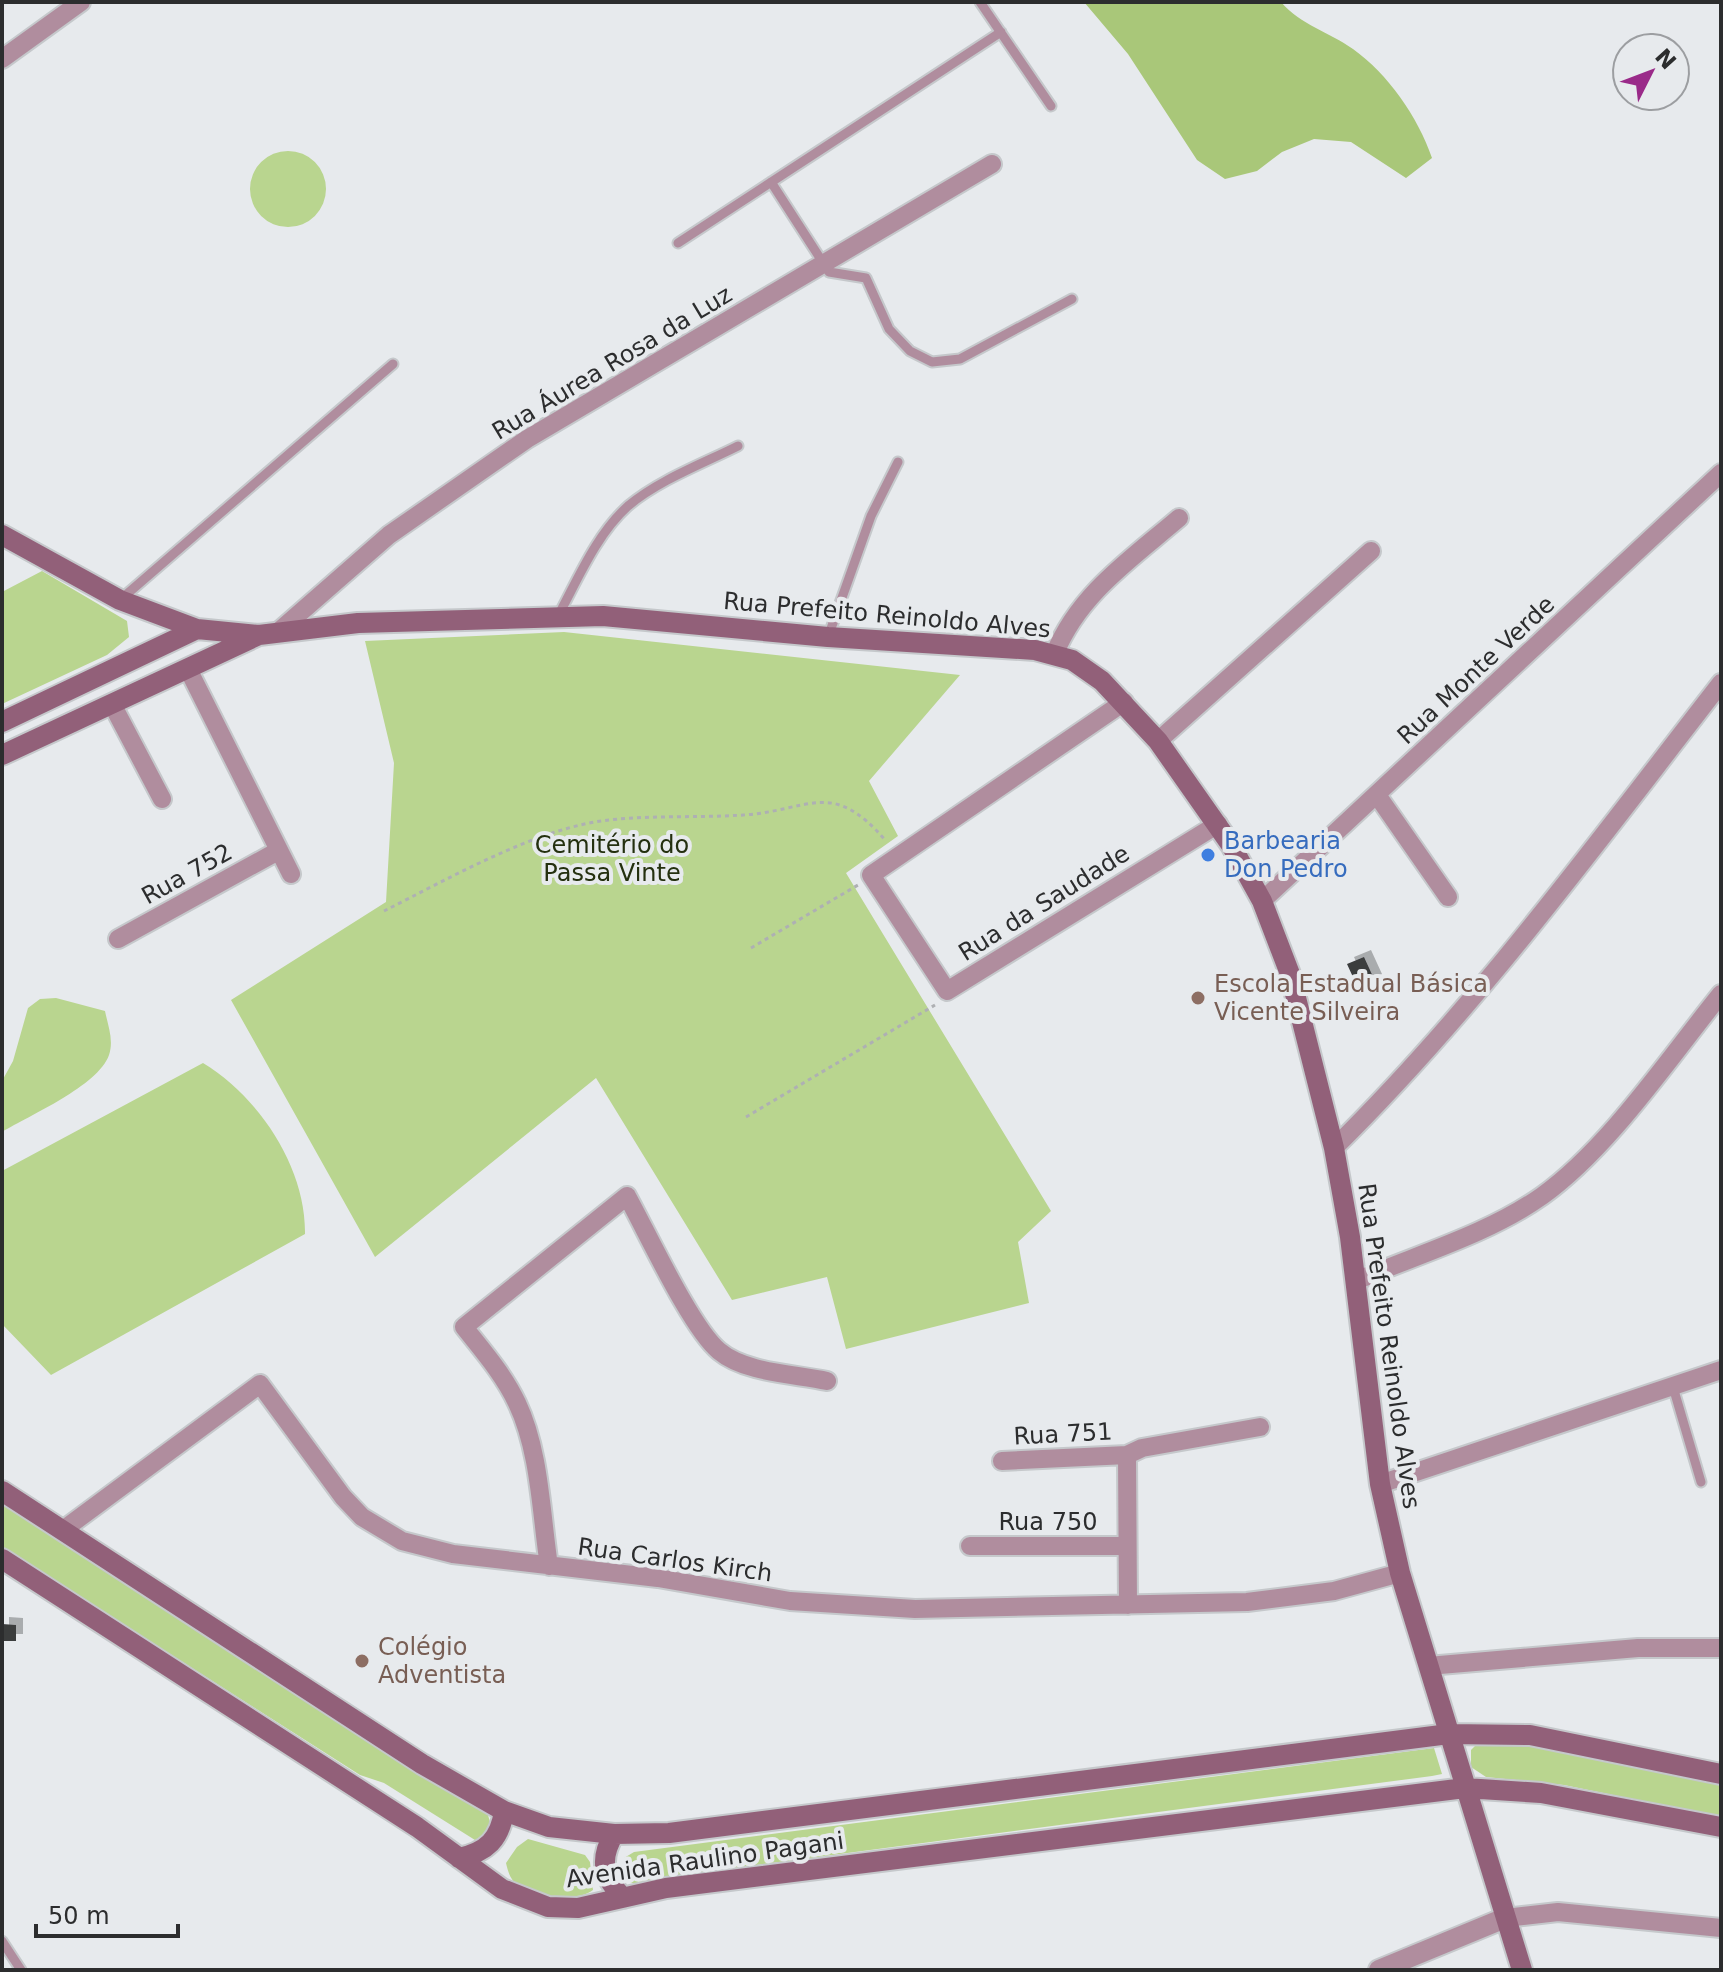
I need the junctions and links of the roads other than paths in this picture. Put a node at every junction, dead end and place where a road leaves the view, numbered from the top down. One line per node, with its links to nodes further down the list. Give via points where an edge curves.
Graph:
1 (81, 2): 4 (street)
2 (980, 2): 3 (lane)
3 (1001, 32): 5 (lane); 7 (lane)
4 (2, 59)
5 (1051, 106)
6 (992, 164): 9 (street, Rua Áurea Rosa da Luz)
7 (771, 182): 8 (lane); 9 (lane)
8 (678, 243)
9 (823, 265): 10 (lane, via 835,275 866,278 889,329 910,351 932,362 960,359); 21 (street, Rua Áurea Rosa da Luz, via 527,439 389,535)
10 (1072, 299)
11 (393, 364): 18 (lane)
12 (738, 446): 19 (lane, via 628,506 602,536)
13 (898, 462): 22 (lane, via 871,516)
14 (1721, 473): 31 (street, Rua Monte Verde)
15 (1179, 518): 23 (street, via 1089,596 1067,625)
16 (2, 535): 18 (main road, Rua Prefeito Reinoldo Alves)
17 (1371, 551): 29 (street)
18 (120, 600): 20 (main road, Rua Prefeito Reinoldo Alves)
19 (558, 616): 21 (main road, Rua Prefeito Reinoldo Alves, via 358,623); 22 (main road, Rua Prefeito Reinoldo Alves)
20 (197, 629): 21 (main road, Rua Prefeito Reinoldo Alves); 24 (main road); 28 (main road)
21 (269, 633): 24 (main road)
22 (828, 637): 23 (main road, Rua Prefeito Reinoldo Alves)
23 (1055, 653): 26 (main road, Rua Prefeito Reinoldo Alves, via 1087,669)
24 (179, 672): 27 (main road); 34 (street)
25 (1721, 683): 40 (street, via 1484,986 1399,1084)
26 (1124, 702): 29 (main road, Rua Prefeito Reinoldo Alves); 33 (street, Rua da Saudade, via 871,875 947,991)
27 (112, 704): 30 (main road); 32 (street)
28 (2, 722)
29 (1158, 741): 33 (main road, Rua Prefeito Reinoldo Alves)
30 (2, 755)
31 (1377, 795): 36 (street); 37 (street, Rua Monte Verde)
32 (162, 799)
33 (1218, 824): 37 (main road, Rua Prefeito Reinoldo Alves)
34 (278, 851): 35 (street); 38 (street, Rua 752)
35 (291, 874)
36 (1448, 897)
37 (1262, 901): 40 (main road, Rua Prefeito Reinoldo Alves, via 1290,974)
38 (118, 939)
39 (1721, 994): 41 (street, via 1565,1177 1512,1214)
40 (1334, 1148): 41 (main road, Rua Prefeito Reinoldo Alves)
41 (1358, 1280): 49 (main road, Rua Prefeito Reinoldo Alves)
42 (1721, 1370): 44 (street)
43 (827, 1381): 55 (street, via 746,1364 719,1352 627,1196 464,1327 520,1407)
44 (1673, 1387): 48 (lane); 49 (street)
45 (1260, 1427): 46 (street, Rua 751)
46 (1127, 1455): 47 (street, Rua 751); 53 (street)
47 (1002, 1461)
48 (1701, 1482)
49 (1380, 1484): 56 (main road, Rua Prefeito Reinoldo Alves)
50 (2, 1491): 51 (main road, Avenida Raulino Pagani)
51 (63, 1530): 55 (street, Rua Carlos Kirch, via 260,1384 343,1497 380,1530 453,1554); 63 (main road, Avenida Raulino Pagani, via 422,1764)
52 (970, 1546): 53 (street, Rua 750)
53 (1126, 1546): 57 (street)
54 (2, 1559): 66 (main road, Avenida Raulino Pagani)
55 (549, 1566): 57 (street, Rua Carlos Kirch, via 860,1607)
56 (1400, 1573): 57 (street, Rua Carlos Kirch, via 1285,1598); 59 (main road, Rua Prefeito Reinoldo Alves)
57 (1128, 1605)
58 (1721, 1648): 59 (street, via 1638,1648)
59 (1428, 1666): 60 (main road, Rua Prefeito Reinoldo Alves)
60 (1449, 1734): 61 (main road, Avenida Raulino Pagani, via 1530,1735); 62 (main road, Rua Prefeito Reinoldo Alves); 65 (main road, Avenida Raulino Pagani, via 669,1833)
61 (1721, 1774)
62 (1465, 1788): 64 (main road, Avenida Raulino Pagani, via 1541,1793); 67 (main road, Avenida Raulino Pagani, via 666,1888); 68 (main road, Rua Prefeito Reinoldo Alves)
63 (504, 1811): 65 (main road, Avenida Raulino Pagani, via 549,1827); 66 (main road, via 492,1844)
64 (1721, 1827)
65 (614, 1834): 67 (main road, via 603,1867 609,1884)
66 (459, 1858): 67 (main road, Avenida Raulino Pagani, via 502,1889 548,1907 578,1908)
67 (623, 1898)
68 (1505, 1918): 69 (street, via 1558,1912); 72 (street); 73 (main road, Rua Prefeito Reinoldo Alves)
69 (1721, 1928)
70 (2, 1941): 71 (lane)
71 (21, 1970)
72 (1379, 1970)
73 (1522, 1970)

